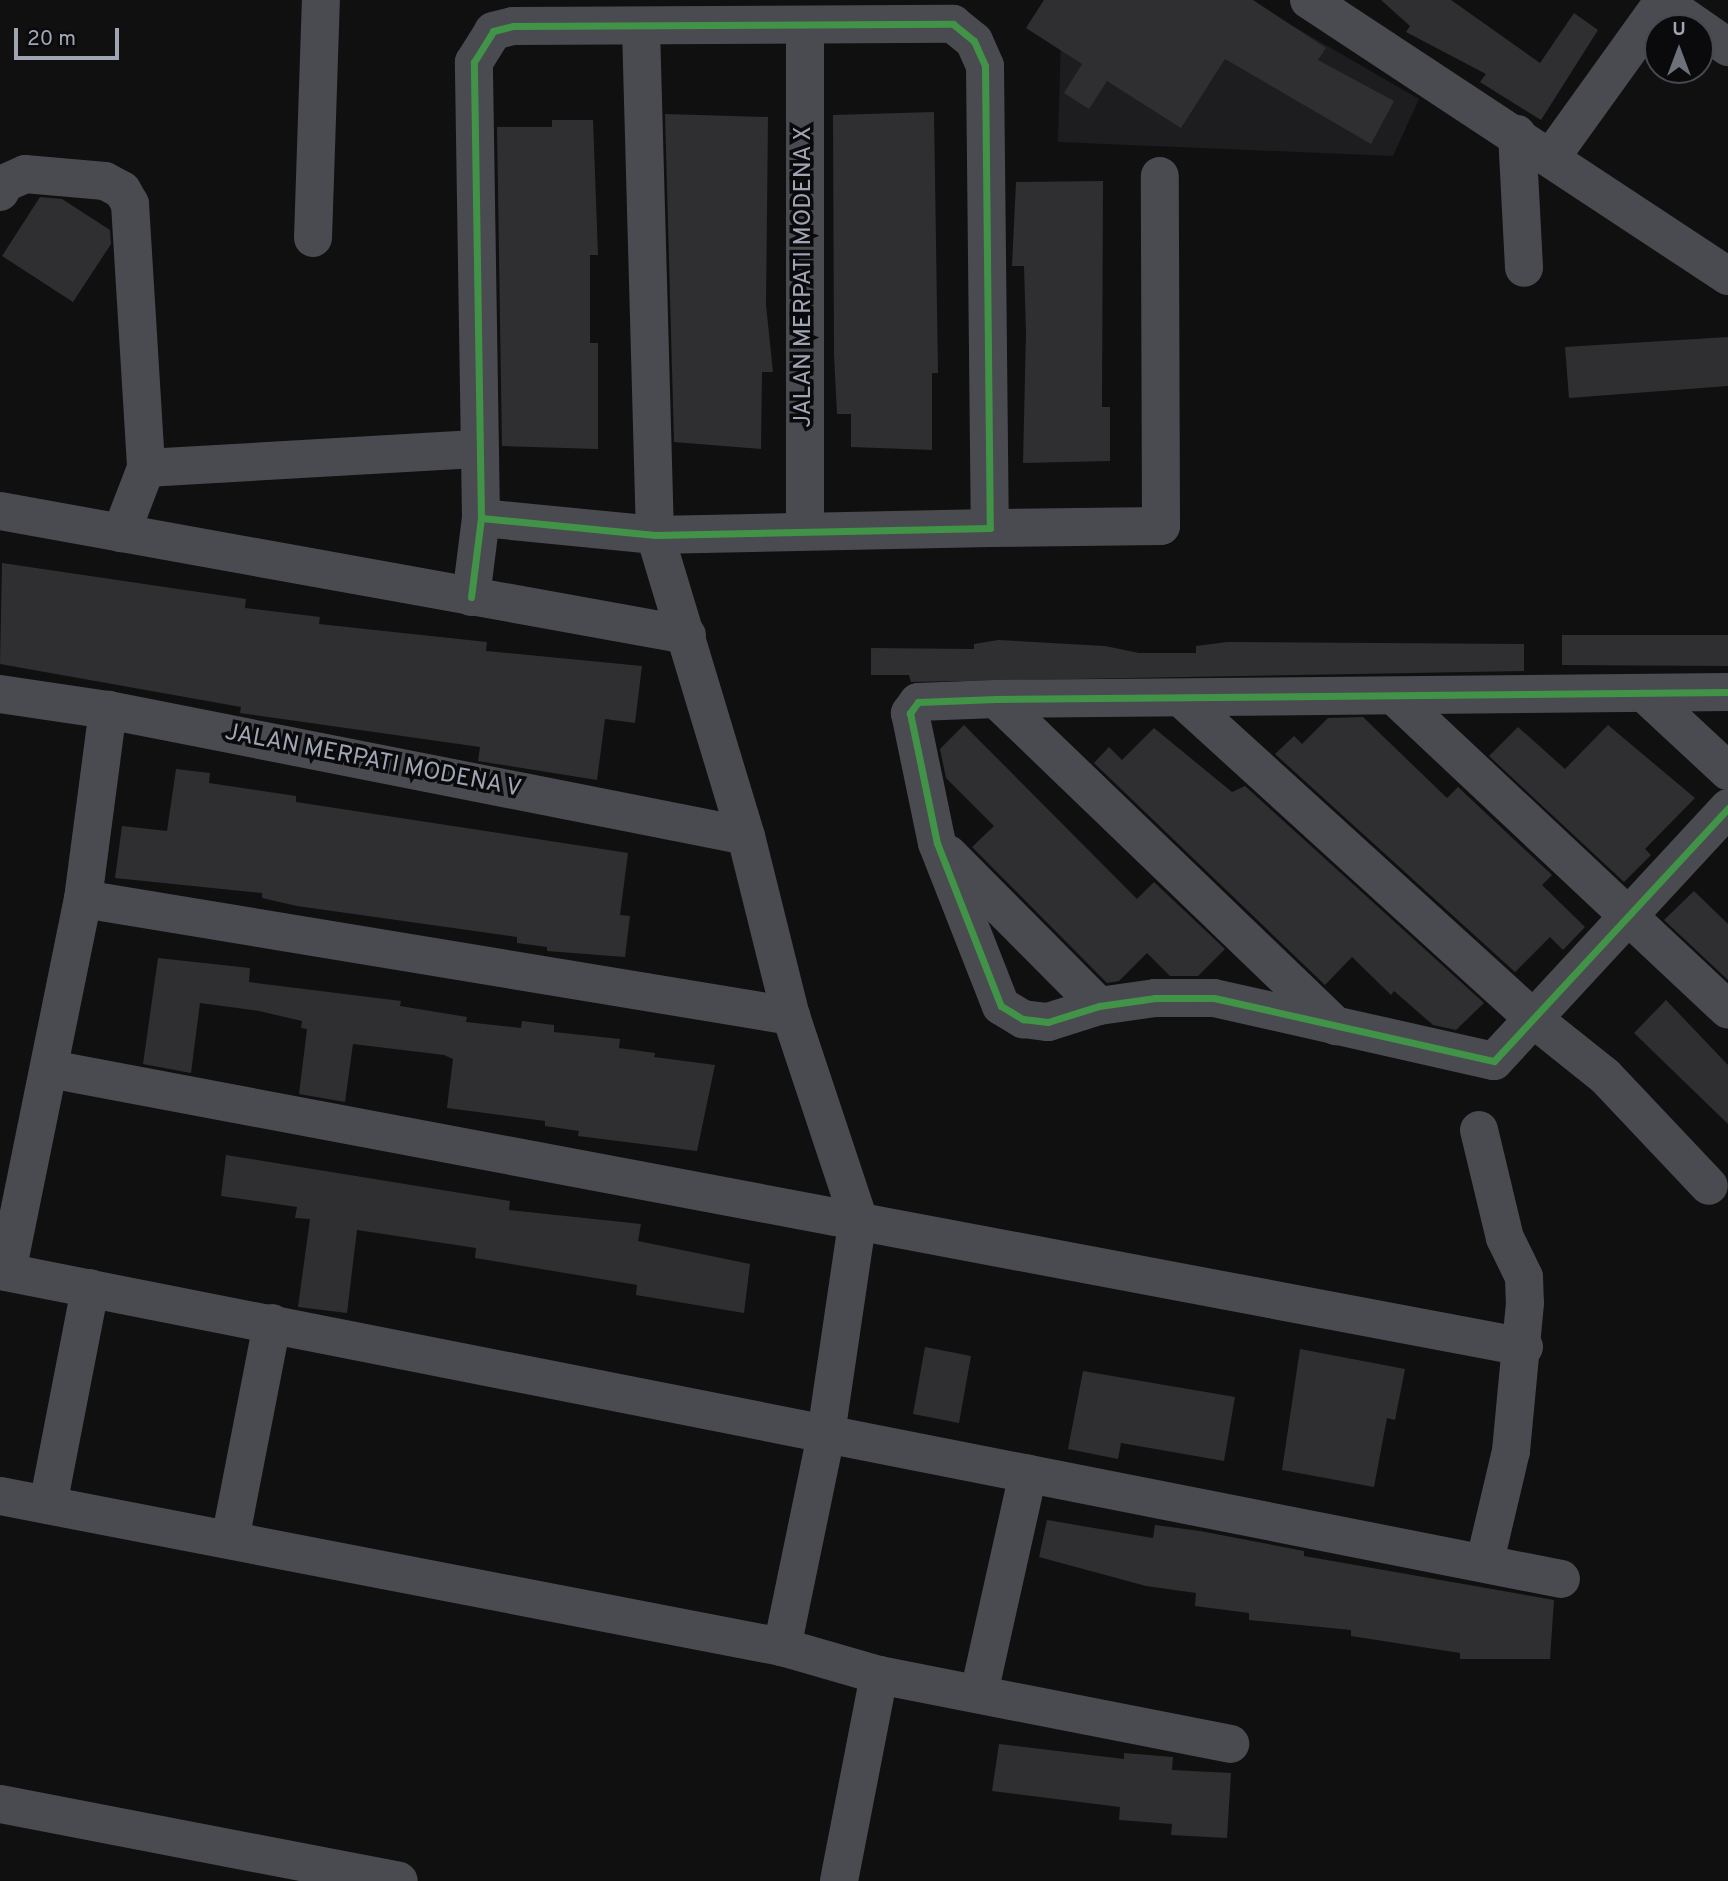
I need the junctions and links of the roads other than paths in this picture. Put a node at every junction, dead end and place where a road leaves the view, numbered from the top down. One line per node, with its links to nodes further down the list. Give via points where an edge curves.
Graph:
1 (321, 0): 11 (street)
2 (1309, 0): 7 (street)
3 (1662, 1): 6 (street); 8 (street)
4 (805, 26): 5 (street); 18 (street, JALAN MERPATI MODENA X); 19 (street, via 953,24 974,41 985,66)
5 (641, 28): 14 (street, via 513,26 493,31 478,49 474,62); 21 (street)
6 (1728, 47)
7 (1517, 134): 8 (street); 12 (street)
8 (1552, 156): 13 (street)
9 (1160, 176): 19 (street, via 1161,526)
10 (0, 191): 15 (street, via 5,183 25,174 105,181 122,190 130,204)
11 (313, 238)
12 (1524, 268)
13 (1728, 276)
14 (475, 449): 15 (street); 17 (street)
15 (146, 468): 20 (street)
16 (0, 511): 20 (street)
17 (481, 518): 21 (street); 22 (street)
18 (805, 528): 19 (street); 21 (street)
19 (989, 528)
20 (121, 533): 22 (street)
21 (655, 535): 23 (street)
22 (471, 597): 23 (street)
23 (687, 635): 33 (street)
24 (1728, 692): 25 (street)
25 (1644, 693): 27 (street); 31 (street)
26 (0, 694): 30 (street, JALAN MERPATI MODENA V)
27 (1394, 696): 28 (street); 36 (street)
28 (1181, 698): 29 (street); 40 (street)
29 (996, 699): 34 (street, via 925,701 913,708 910,720); 41 (street)
30 (108, 710): 33 (street, JALAN MERPATI MODENA V); 35 (street)
31 (1728, 771)
32 (1728, 808): 36 (street)
33 (746, 836): 39 (street)
34 (937, 843): 37 (street); 37 (street, via 1001,1006 1023,1019 1048,1022)
35 (83, 899): 39 (street); 42 (street)
36 (1627, 912): 38 (street); 40 (street)
37 (1099, 1006): 41 (street, via 1155,998 1214,998)
38 (1728, 1010)
39 (791, 1016): 45 (street)
40 (1536, 1021): 41 (street, via 1494,1061); 44 (street, via 1605,1076)
41 (1336, 1026)
42 (50, 1069): 45 (street); 46 (street)
43 (1479, 1130): 49 (street, via 1505,1238 1524,1276)
44 (1709, 1186)
45 (858, 1217): 49 (street); 50 (street)
46 (4, 1271): 47 (street)
47 (90, 1288): 48 (street); 53 (street)
48 (272, 1322): 50 (street); 54 (street)
49 (1524, 1347): 55 (street, via 1511,1451)
50 (827, 1435): 51 (street); 57 (street)
51 (1028, 1473): 55 (street); 59 (street)
52 (0, 1496): 53 (street)
53 (48, 1505): 54 (street)
54 (230, 1539): 57 (street)
55 (1485, 1561): 56 (street)
56 (1561, 1578)
57 (782, 1647): 58 (street)
58 (879, 1675): 59 (street); 63 (street)
59 (979, 1693): 60 (street)
60 (1230, 1744)
61 (0, 1804): 62 (street)
62 (399, 1881)
63 (839, 1881)

